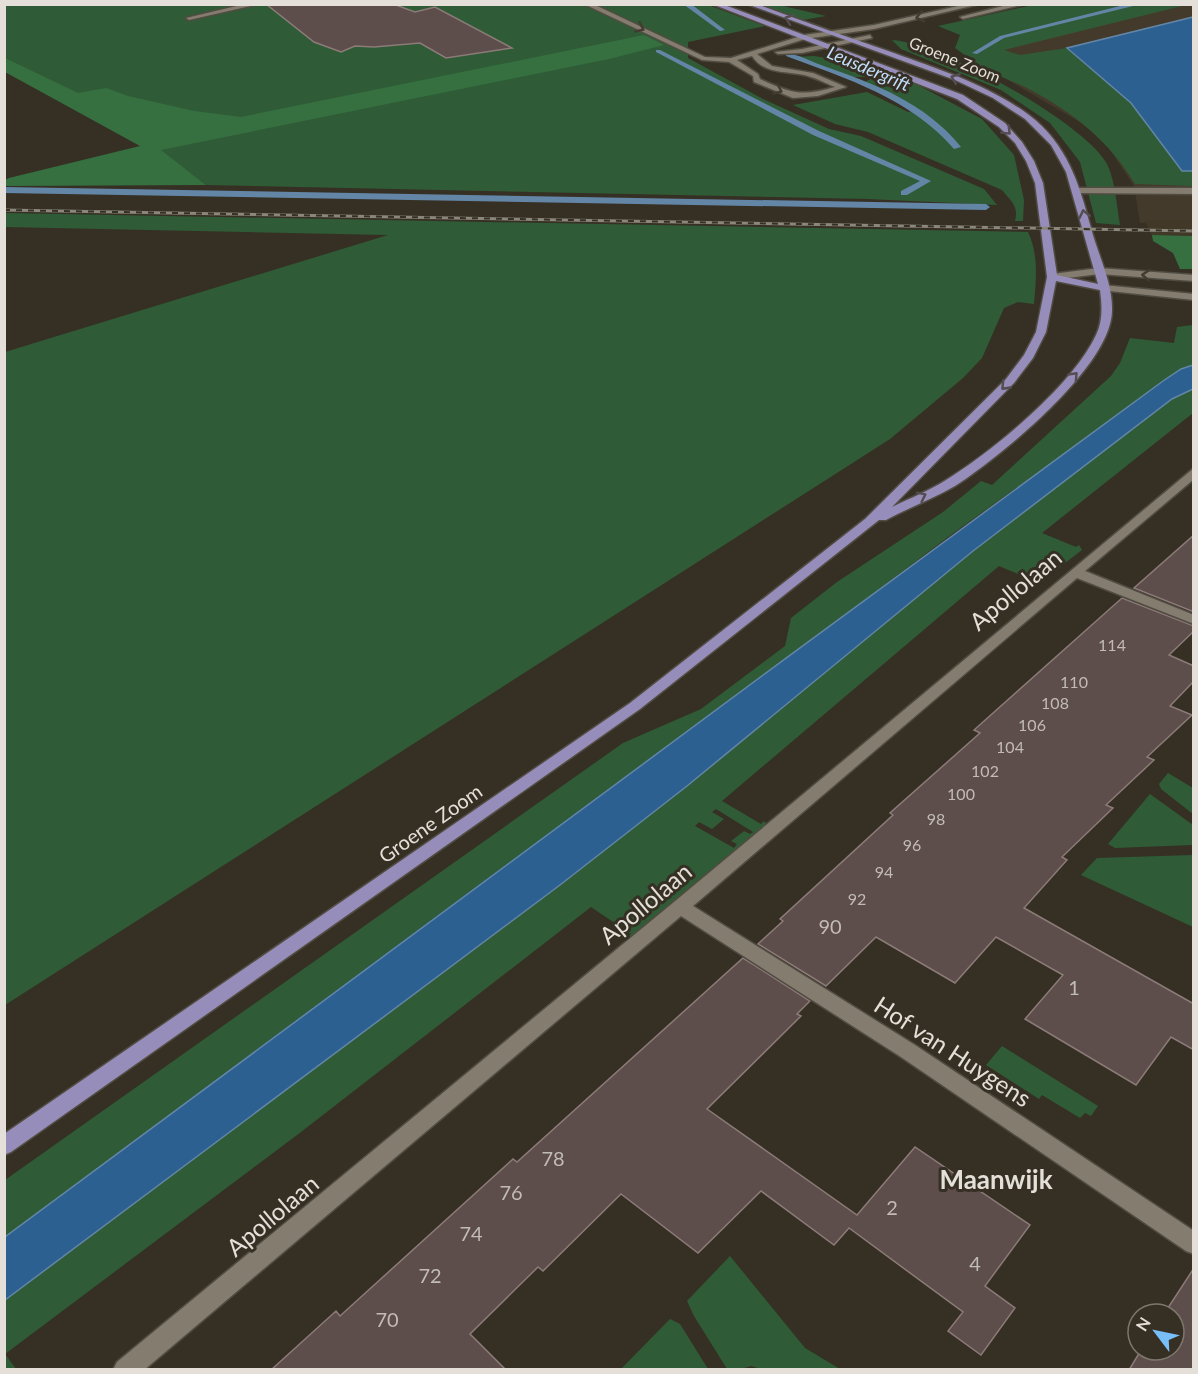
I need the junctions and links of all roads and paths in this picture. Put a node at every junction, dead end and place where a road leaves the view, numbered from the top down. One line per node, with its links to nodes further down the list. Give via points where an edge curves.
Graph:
1 (256, 4): 7 (street)
2 (587, 4): 15 (street, one-way to 15, via 704,59)
3 (716, 4): 11 (main road, Groene Zoom)
4 (750, 4): 9 (main road, Groene Zoom, one-way to 4)
5 (977, 4): 9 (street, one-way to 9)
6 (1022, 4): 8 (street)
7 (189, 18)
8 (955, 19)
9 (828, 33): 11 (street); 12 (main road, Groene Zoom)
10 (882, 35): 12 (street)
11 (804, 38): 13 (main road, Groene Zoom); 14 (street)
12 (851, 41): 13 (street); 16 (main road, Groene Zoom, one-way to 12, via 1054,141 1008,103 935,70)
13 (826, 46): 14 (street); 19 (main road, Groene Zoom, one-way to 19, via 960,97 1002,125 1018,142 1039,183)
14 (754, 54): 15 (street); 15 (street, one-way to 14, via 756,75 757,80 793,96 842,87 807,73 767,66 758,62)
15 (731, 60)
16 (1078, 191): 17 (street); 18 (main road, Groene Zoom, one-way to 16)
17 (1194, 191)
18 (1099, 271): 19 (street); 20 (street, one-way to 18); 21 (main road, Groene Zoom)
19 (1052, 277): 21 (main road); 24 (main road, Groene Zoom, one-way to 24, via 1041,332 1029,356 1010,381)
20 (1194, 278)
21 (1103, 288): 22 (street); 24 (main road, Groene Zoom, one-way to 21, via 956,479 1045,407 1083,367 1097,342 1107,315)
22 (1194, 297)
23 (1194, 472): 25 (street, Apollolaan)
24 (870, 522): 28 (main road, Groene Zoom, via 635,706)
25 (1075, 572): 26 (street); 27 (street, Apollolaan)
26 (1194, 620)
27 (680, 907): 29 (street, Hof van Huygens, via 908,1051); 30 (street, Apollolaan)
28 (4, 1146)
29 (1194, 1244)
30 (125, 1370)

